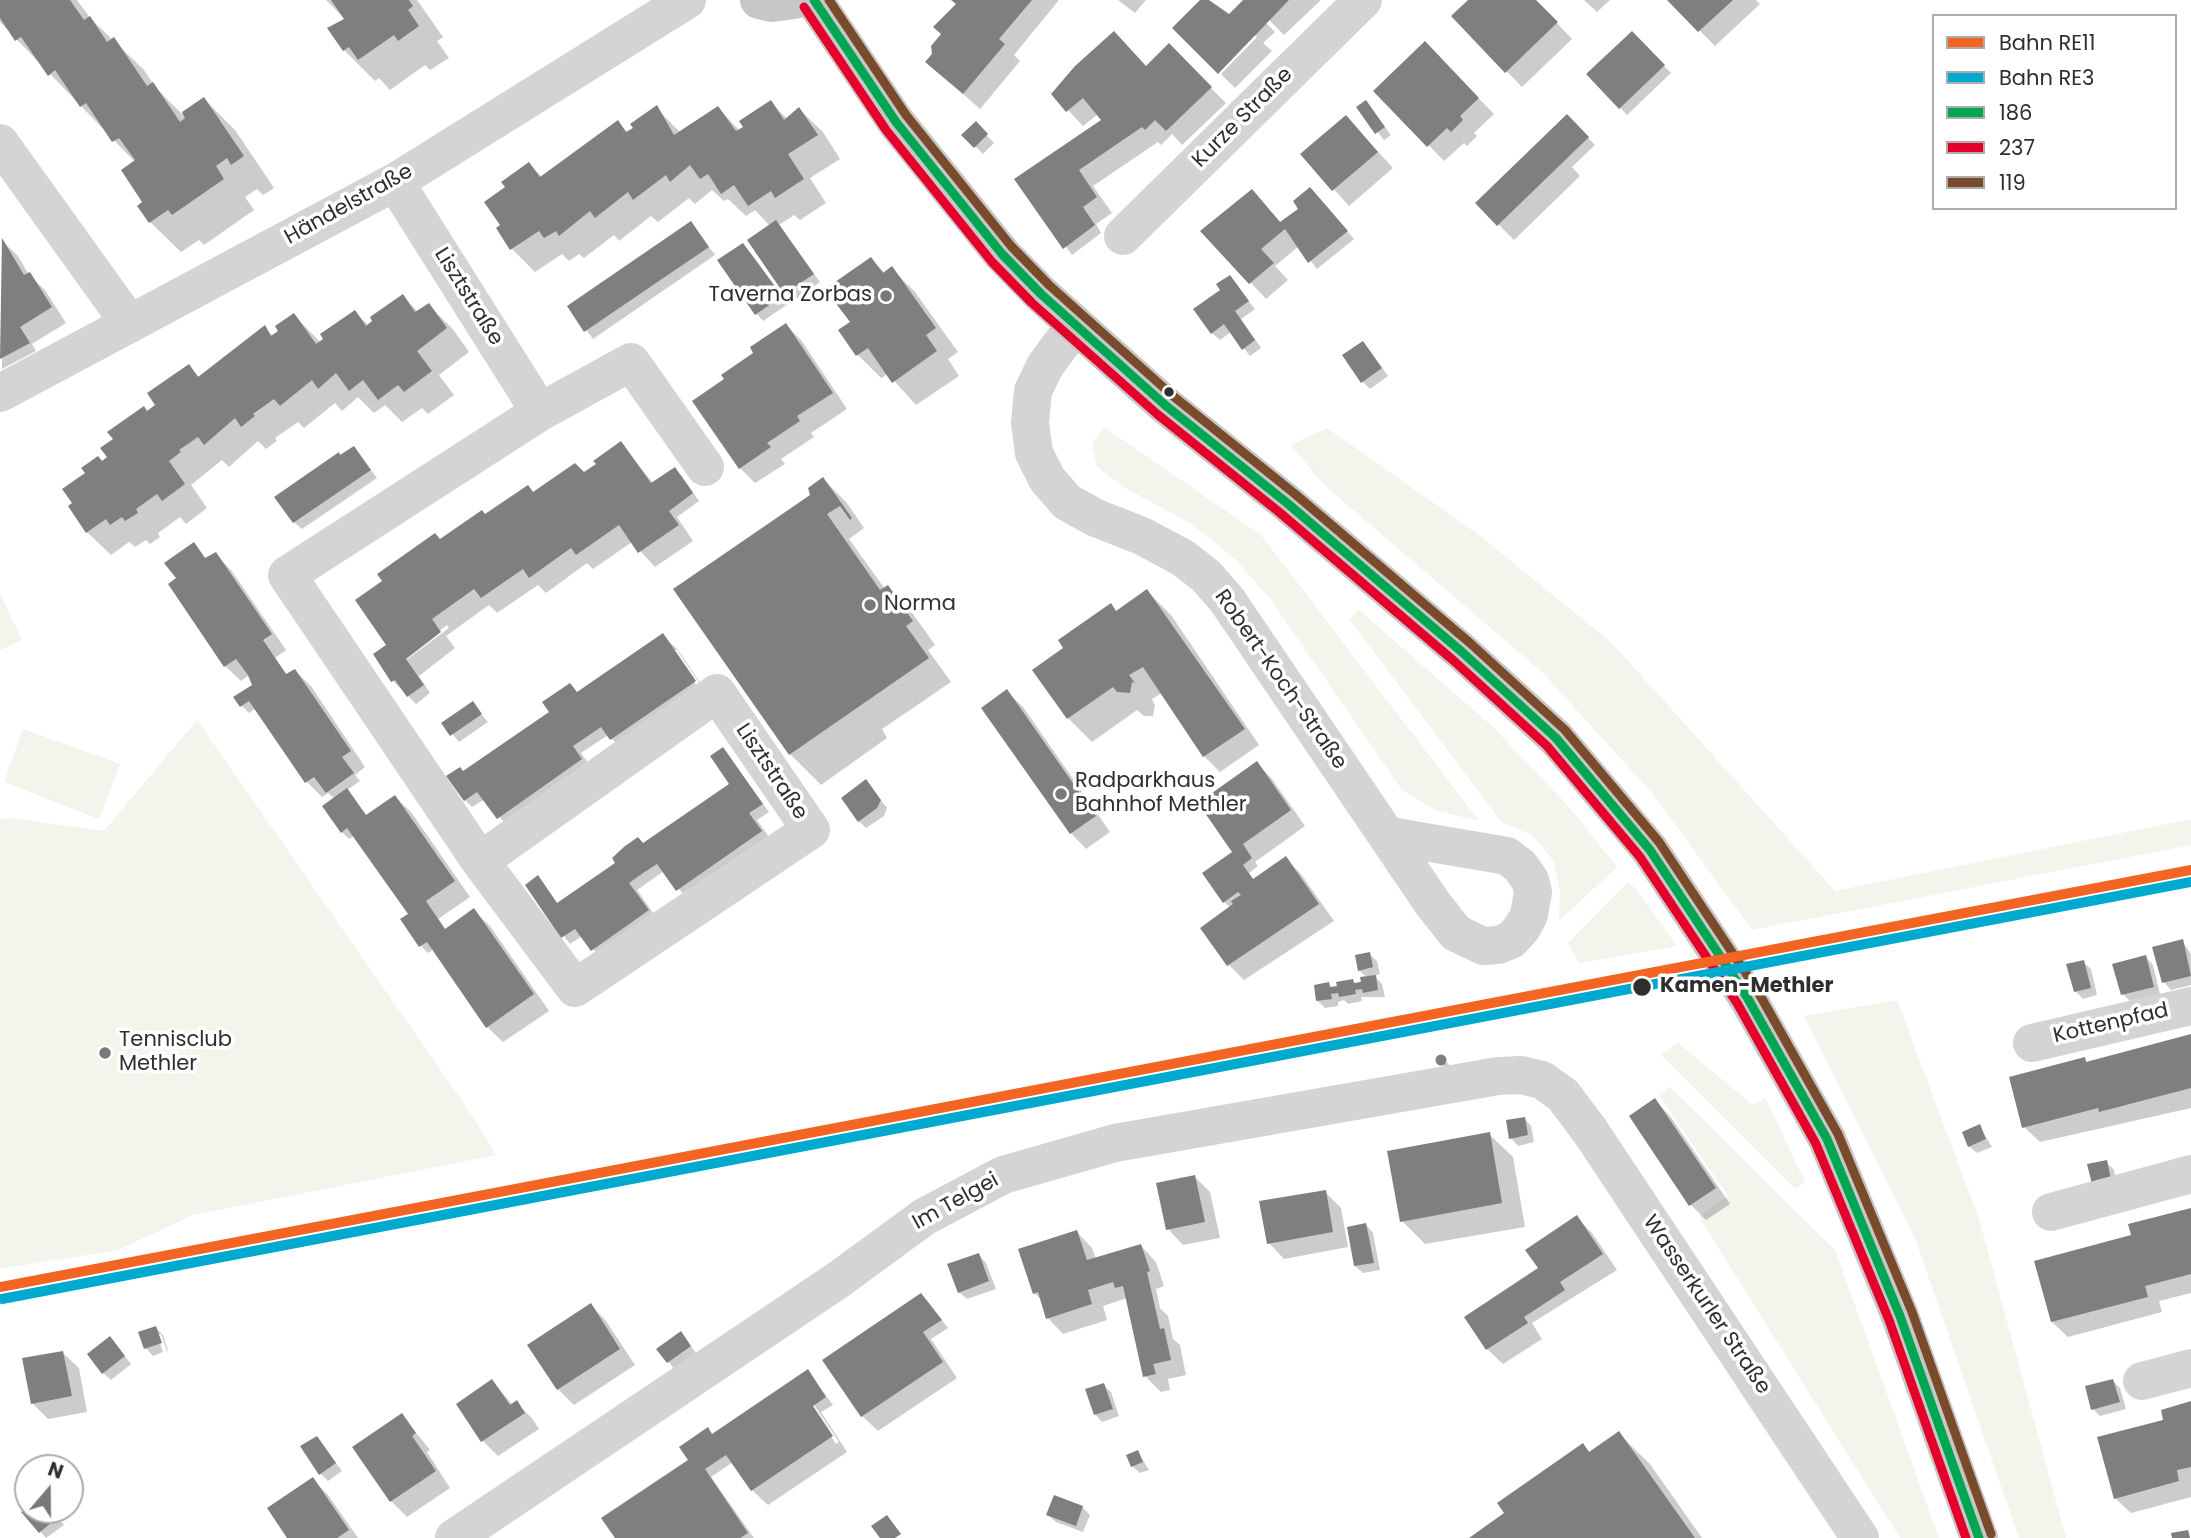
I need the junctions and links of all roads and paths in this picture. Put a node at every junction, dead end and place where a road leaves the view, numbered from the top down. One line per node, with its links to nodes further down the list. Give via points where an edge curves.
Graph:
1 (687, 0): 7 (street, Händelstraße)
2 (759, 0): 3 (main road)
3 (794, 0)
4 (814, 0): 10 (main road, via 896,122 956,197 1002,254)
5 (1363, 0): 8 (street, Kurze Straße)
6 (0, 143): 9 (street)
7 (395, 182): 9 (street, Händelstraße); 12 (street, Lisztstraße)
8 (1123, 236)
9 (130, 324): 11 (street, Händelstraße)
10 (1075, 325): 14 (street, Robert-Koch-Straße, via 1033,391 1030,423 1034,453 1047,479 1067,502 1096,519 1142,536 1206,576); 25 (main road, via 1451,643 1556,738 1675,883 1785,1059 1827,1139 1866,1228)
11 (0, 393)
12 (540, 412): 13 (street, Lisztstraße, via 631,362); 15 (street, Lisztstraße, via 287,575)
13 (705, 467)
14 (1390, 836)
15 (480, 861): 15 (street, Lisztstraße, via 575,988 811,830 717,693)
16 (2191, 1006): 17 (street, Kottenpfad)
17 (2032, 1043)
18 (1542, 1080): 23 (street, Im Telgei, via 1521,1074 1498,1076 1115,1143 1003,1175 924,1217 838,1280); 24 (street, Wasserkurler Straße, via 1563,1095 1590,1130)
19 (2191, 1174): 20 (street)
20 (2051, 1212)
21 (2191, 1368): 22 (street)
22 (2142, 1381)
23 (454, 1538)
24 (1860, 1538)
25 (1979, 1538)

